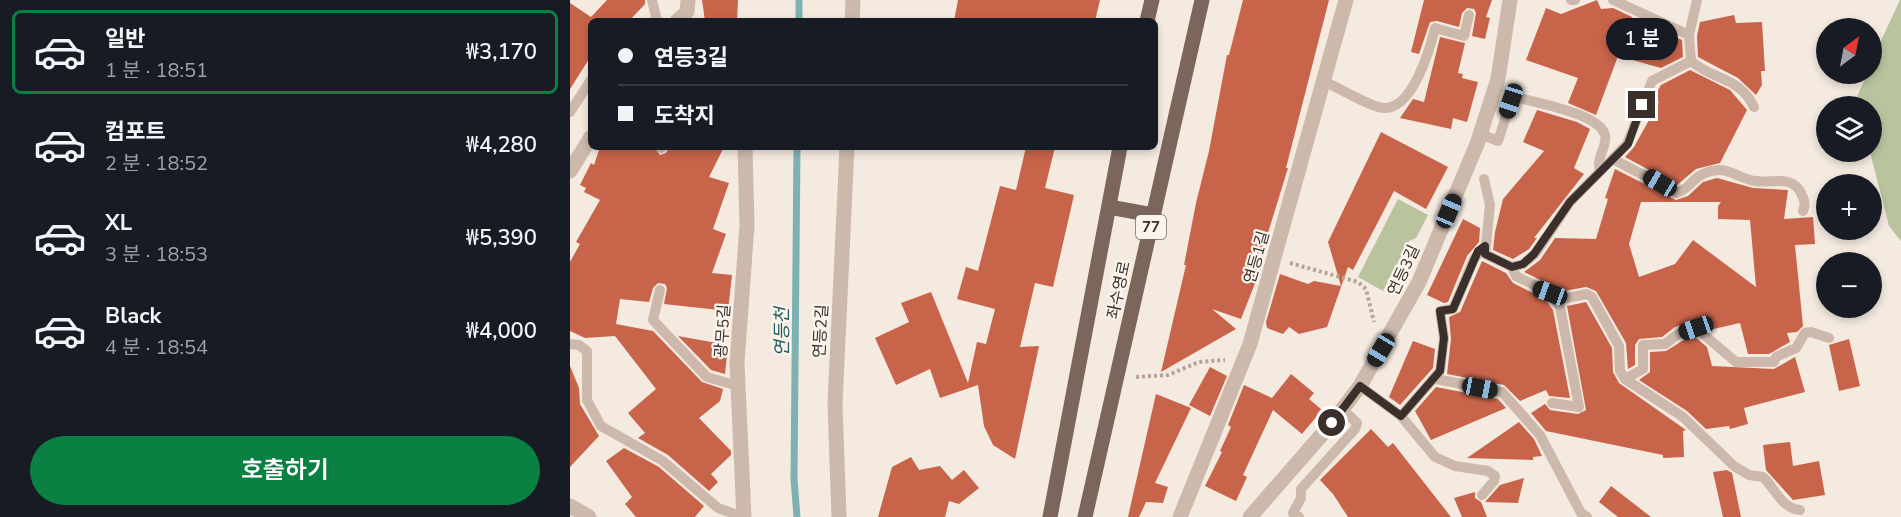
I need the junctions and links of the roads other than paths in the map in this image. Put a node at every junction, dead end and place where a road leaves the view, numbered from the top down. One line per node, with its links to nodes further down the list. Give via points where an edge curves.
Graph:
1 (652, 0): 10 (lane)
2 (853, 0): 11 (street)
3 (1152, 0): 12 (main road)
4 (1202, 0): 30 (main road, 좌수영로 / 77)
5 (1346, 0): 15 (street, 연등1길)
6 (1510, 0): 19 (street, 연등3길, via 1498,79)
7 (1613, 0): 13 (lane)
8 (1697, 0): 13 (lane)
9 (1469, 15): 15 (lane, via 1464,36 1435,28 1422,71 1395,105 1380,107)
10 (656, 18)
11 (852, 18)
12 (1148, 18)
13 (1689, 36): 14 (lane)
14 (1691, 62): 17 (lane, via 1735,83 1747,92); 24 (lane, via 1652,81 1628,144)
15 (1325, 82): 52 (street, 연등1길, via 1250,344)
16 (588, 85): 18 (lane)
17 (1754, 107)
18 (570, 112)
19 (1480, 134): 26 (lane, via 1498,141 1511,101 1516,97 1590,118 1605,133 1598,161); 40 (street, 연등3길, via 1419,282)
20 (588, 142): 25 (street)
21 (745, 150): 39 (street, 광무5길, via 747,225)
22 (847, 150): 49 (street, 연등2길, via 835,404)
23 (1119, 150): 28 (main road, 좌수영로)
24 (1613, 159): 26 (lane); 29 (lane, via 1677,193 1701,174 1719,170 1758,182 1785,181 1800,190)
25 (570, 171)
26 (1600, 171): 32 (lane, via 1570,202 1534,254 1523,264)
27 (1484, 179): 31 (lane, via 1490,205)
28 (1109, 207): 30 (main road); 50 (main road, 좌수영로)
29 (1803, 211)
30 (1153, 215): 51 (main road, 좌수영로 / 77)
31 (1485, 246): 32 (lane, via 1485,254); 37 (lane, via 1474,259 1453,309 1440,311 1443,356)
32 (1512, 267): 34 (lane, via 1516,276)
33 (660, 290): 39 (lane, via 652,320 706,377)
34 (1557, 300): 38 (lane, via 1587,294 1592,297 1620,346 1620,371); 41 (lane, via 1579,407)
35 (1829, 338): 38 (lane, via 1805,333 1797,348 1776,357 1774,362 1743,363 1736,362 1696,328 1665,344 1643,345 1643,369)
36 (570, 344): 48 (lane, via 587,351 587,400 600,426 663,461 718,508)
37 (1436, 379): 43 (lane); 55 (lane, via 1502,392 1540,435 1581,513)
38 (1625, 380): 46 (lane, via 1683,417 1734,466 1762,477 1781,501)
39 (738, 386): 48 (street, 광무5길)
40 (1360, 386): 42 (street, 연등3길); 43 (lane)
41 (1552, 403)
42 (1342, 409): 53 (street, 연등3길); 54 (lane, via 1357,423 1355,429 1301,489 1293,513)
43 (1401, 416): 44 (lane, via 1435,457 1495,476)
44 (1482, 495)
45 (570, 506): 47 (street)
46 (1800, 510)
47 (589, 517)
48 (743, 517)
49 (839, 517)
50 (1050, 517)
51 (1085, 517)
52 (1180, 517)
53 (1250, 517)
54 (1299, 517)
55 (1587, 517)

